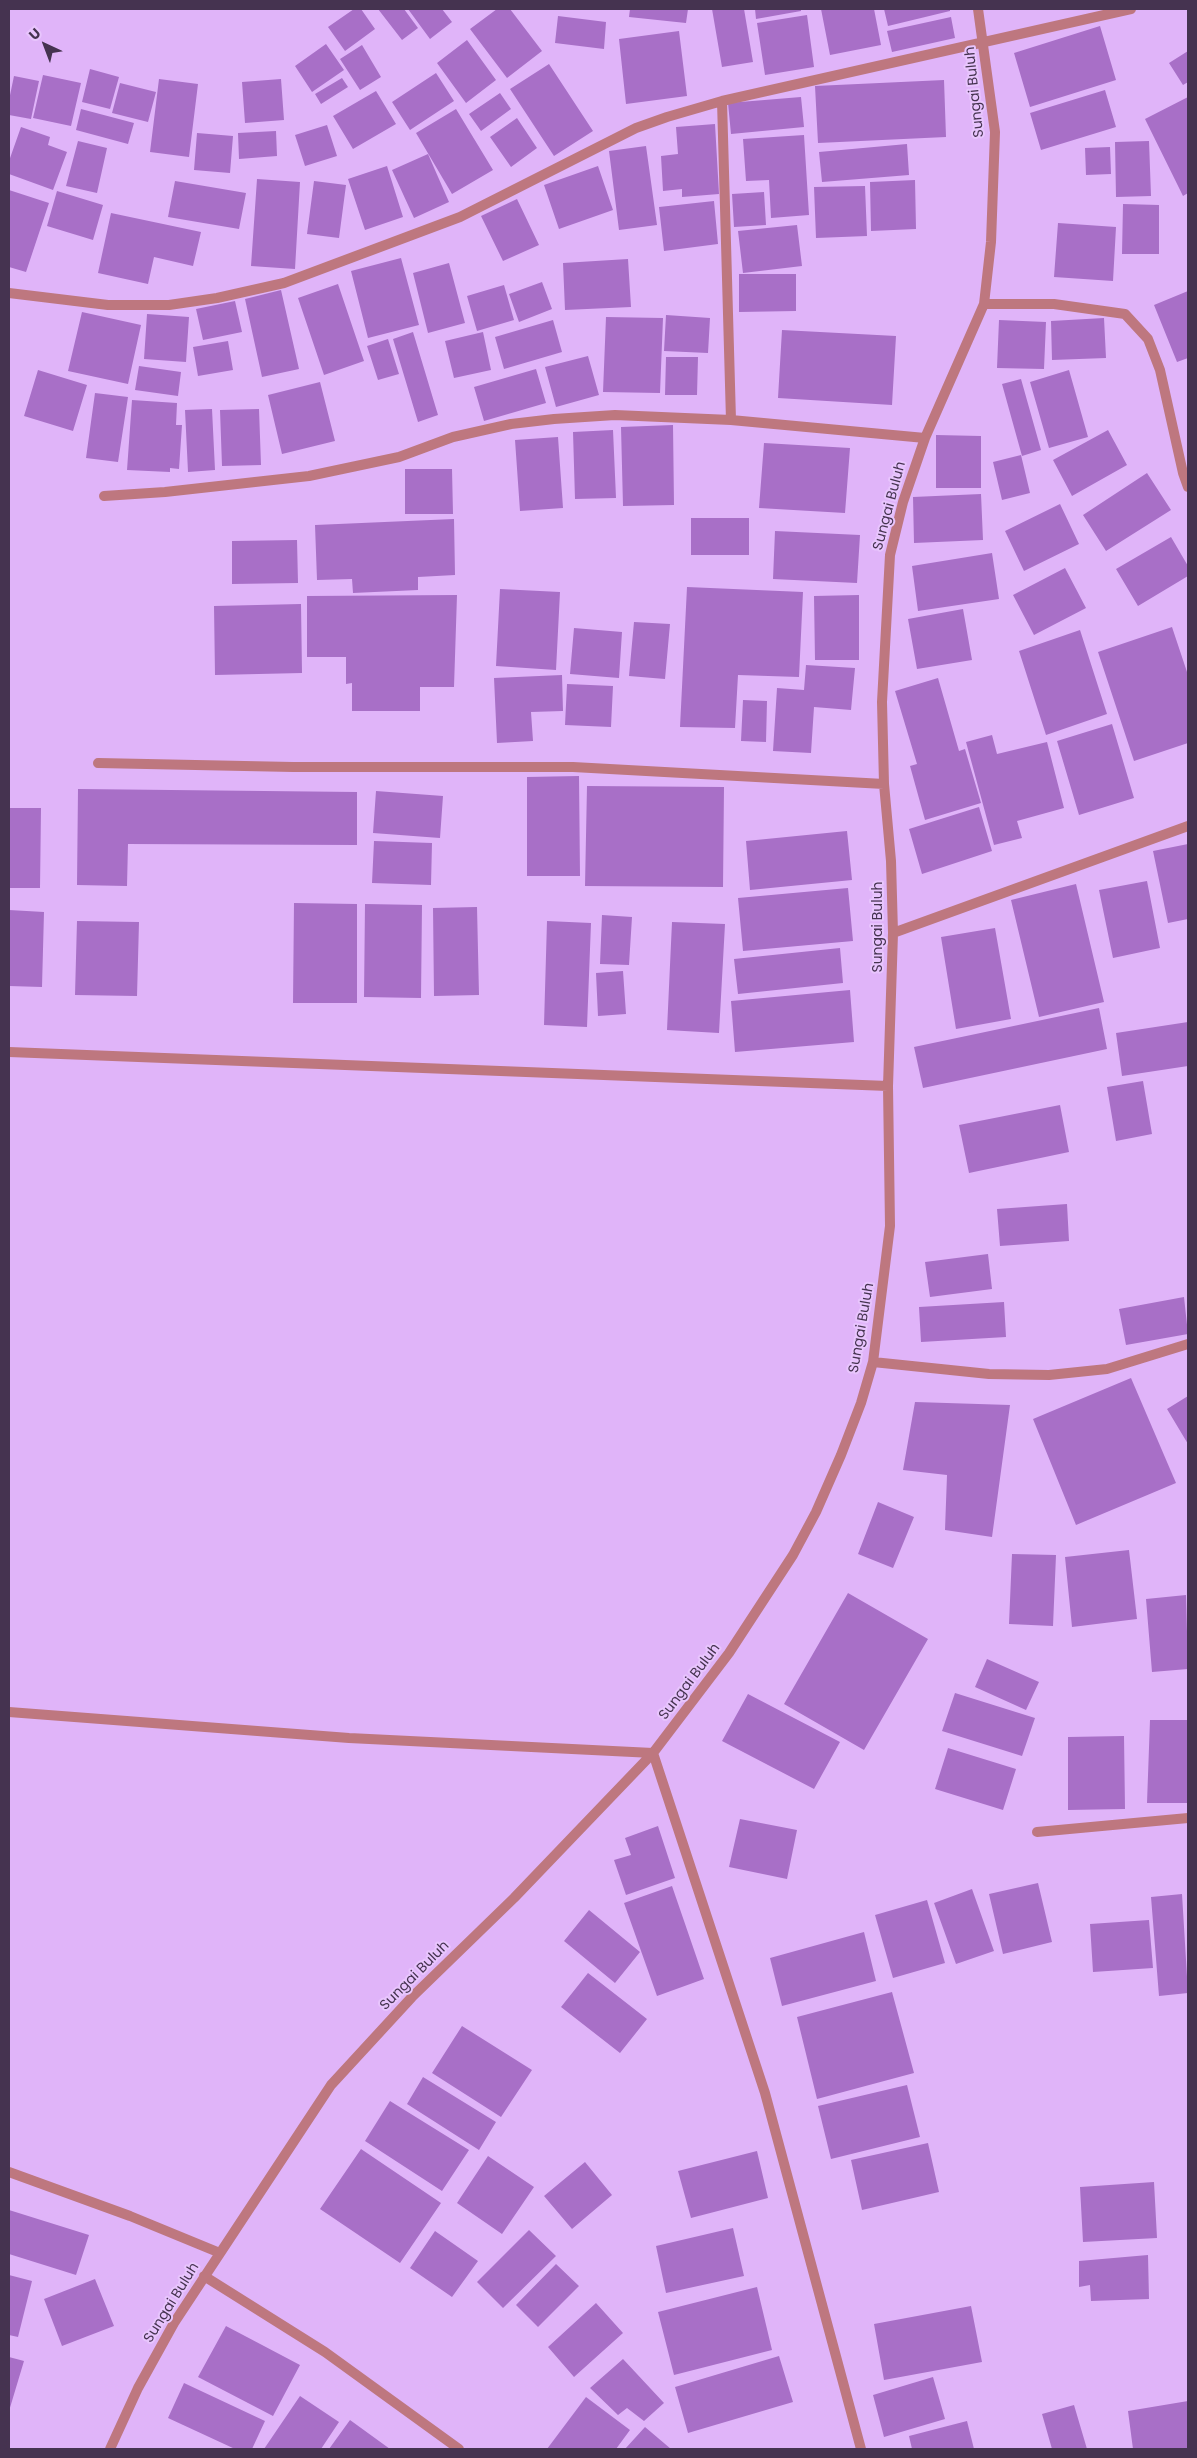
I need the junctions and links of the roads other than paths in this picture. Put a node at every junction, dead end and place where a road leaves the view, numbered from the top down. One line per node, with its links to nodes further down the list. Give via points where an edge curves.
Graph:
1 (978, 9): 3 (street, Sungai Buluh)
2 (1131, 9): 3 (street)
3 (984, 42): 4 (street); 6 (street, Sungai Buluh, via 995,132 991,242)
4 (722, 101): 5 (street, via 636,128 460,218 284,283 169,305 108,305); 7 (street)
5 (9, 294)
6 (984, 304): 8 (street, Sungai Buluh); 9 (street, via 1054,304 1124,314 1148,339 1160,370)
7 (731, 420): 8 (street); 10 (street, via 615,416 511,424 453,437 399,457 309,476)
8 (924, 438): 12 (street, Sungai Buluh, via 890,555 882,702)
9 (1188, 487)
10 (104, 496)
11 (98, 763): 12 (street, via 573,768)
12 (884, 784): 14 (street, Sungai Buluh)
13 (1188, 826): 14 (street)
14 (893, 933): 16 (street, Sungai Buluh)
15 (9, 1052): 16 (street)
16 (888, 1086): 18 (street, Sungai Buluh, via 890,1226)
17 (1188, 1344): 18 (street, via 1107,1369 1049,1374 989,1374)
18 (873, 1362): 20 (street, Sungai Buluh, via 841,1455 793,1555 729,1653)
19 (9, 1712): 20 (street, via 348,1738)
20 (653, 1754): 24 (street, Sungai Buluh, via 359,2053 307,2118); 28 (street, via 765,2093)
21 (1188, 1818): 22 (street)
22 (1037, 1832)
23 (9, 2172): 24 (street, via 130,2216)
24 (220, 2254): 25 (street, Sungai Buluh)
25 (204, 2276): 26 (street, Sungai Buluh, via 138,2388); 27 (street, via 325,2352)
26 (110, 2449)
27 (459, 2449)
28 (861, 2449)

